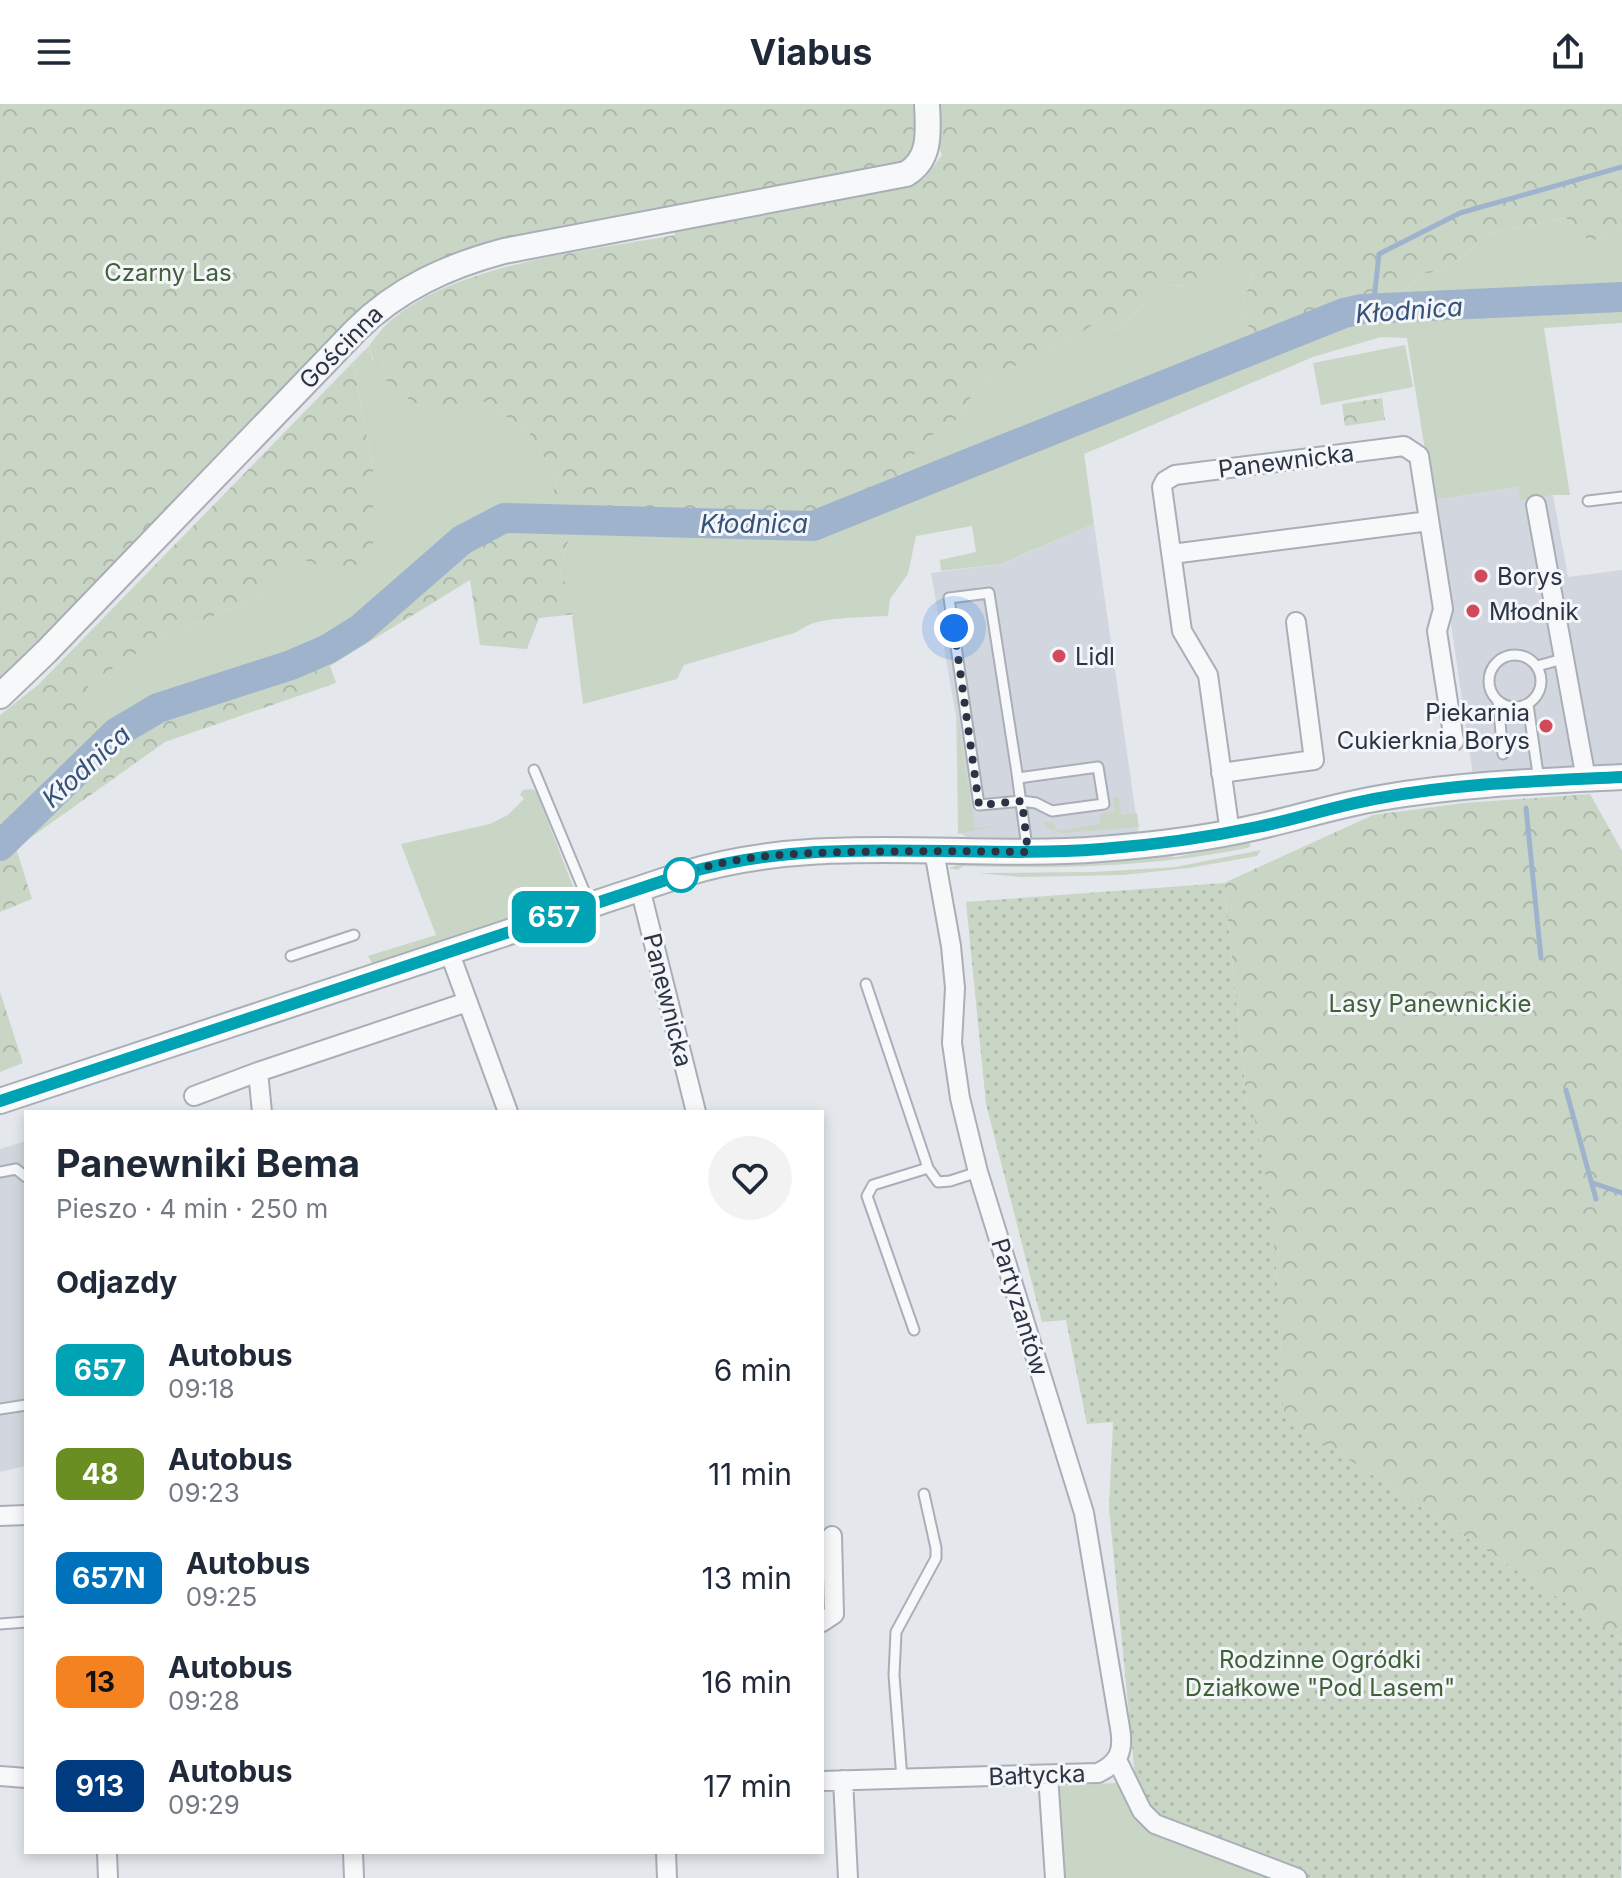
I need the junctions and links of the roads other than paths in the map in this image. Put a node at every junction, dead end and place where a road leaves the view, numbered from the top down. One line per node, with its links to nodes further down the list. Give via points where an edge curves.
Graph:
1 (927, 104): 10 (street, Gościnna, via 925,151 906,174 504,251 461,264 400,293 356,330)
2 (1622, 497): 3 (lane)
3 (1588, 501)
4 (1536, 505): 8 (street)
5 (1429, 521): 6 (street); 6 (street, Panewnicka, via 1419,456 1404,446 1190,473 1175,475 1162,487); 13 (street, Panewnicka, via 1443,609 1437,631)
6 (1172, 554): 16 (street, Panewnicka, via 1182,631 1208,675)
7 (1296, 622): 16 (street, via 1314,760)
8 (1563, 659): 9 (lane); 19 (street)
9 (1537, 666): 11 (lane, via 1514,655 1496,663 1489,682); 12 (lane, via 1542,684)
10 (0, 696)
11 (1498, 701): 12 (lane, via 1517,708); 14 (lane)
12 (1528, 705): 20 (lane)
13 (1454, 741)
14 (1503, 754)
15 (534, 770): 26 (lane)
16 (1221, 773): 22 (street, Panewnicka)
17 (1622, 777): 19 (street)
18 (1018, 778): 21 (lane); 21 (lane, via 1098,767 1104,804 1052,811); 21 (lane, via 989,593 949,598 979,805)
19 (1586, 779): 20 (street)
20 (1539, 782): 22 (street, via 1378,798)
21 (1022, 801): 24 (lane)
22 (1230, 833): 24 (street, via 1125,847)
23 (934, 851): 24 (street); 25 (street, via 778,854 705,867); 40 (street, Partyzantów, via 955,988 952,1043)
24 (1028, 852)
25 (640, 888): 26 (street); 37 (street, Panewnicka)
26 (590, 905): 28 (street)
27 (354, 935): 29 (lane)
28 (449, 951): 31 (street); 34 (street)
29 (291, 956)
30 (866, 984): 38 (lane)
31 (467, 1002): 32 (street); 36 (street)
32 (258, 1072): 33 (street); 35 (street)
33 (194, 1096)
34 (0, 1101)
35 (262, 1110)
36 (507, 1110)
37 (696, 1110)
38 (928, 1168): 40 (lane, via 938,1182); 42 (lane, via 873,1185 867,1196)
39 (0, 1172): 41 (lane, via 16,1169)
40 (978, 1172): 52 (street, Partyzantów, via 1084,1513 1122,1739)
41 (24, 1175)
42 (914, 1330)
43 (24, 1405): 44 (lane)
44 (0, 1409)
45 (924, 1494): 56 (lane, via 936,1558 896,1632)
46 (24, 1515): 47 (street)
47 (0, 1516)
48 (832, 1536): 49 (street, via 834,1614)
49 (824, 1621)
50 (24, 1622): 51 (lane)
51 (0, 1624)
52 (1117, 1760): 53 (street, Bałtycka, via 1098,1773); 67 (street, Bałtycka, via 1142,1811 1155,1824)
53 (1048, 1775): 56 (street, Bałtycka); 66 (street)
54 (0, 1776): 55 (street)
55 (24, 1778)
56 (902, 1779): 57 (street, Bałtycka)
57 (843, 1780): 58 (street, Bałtycka); 65 (street)
58 (824, 1781)
59 (107, 1854): 62 (street)
60 (353, 1854): 63 (street)
61 (666, 1854): 64 (street)
62 (108, 1878)
63 (354, 1878)
64 (667, 1878)
65 (848, 1878)
66 (1055, 1878)
67 (1297, 1878)

